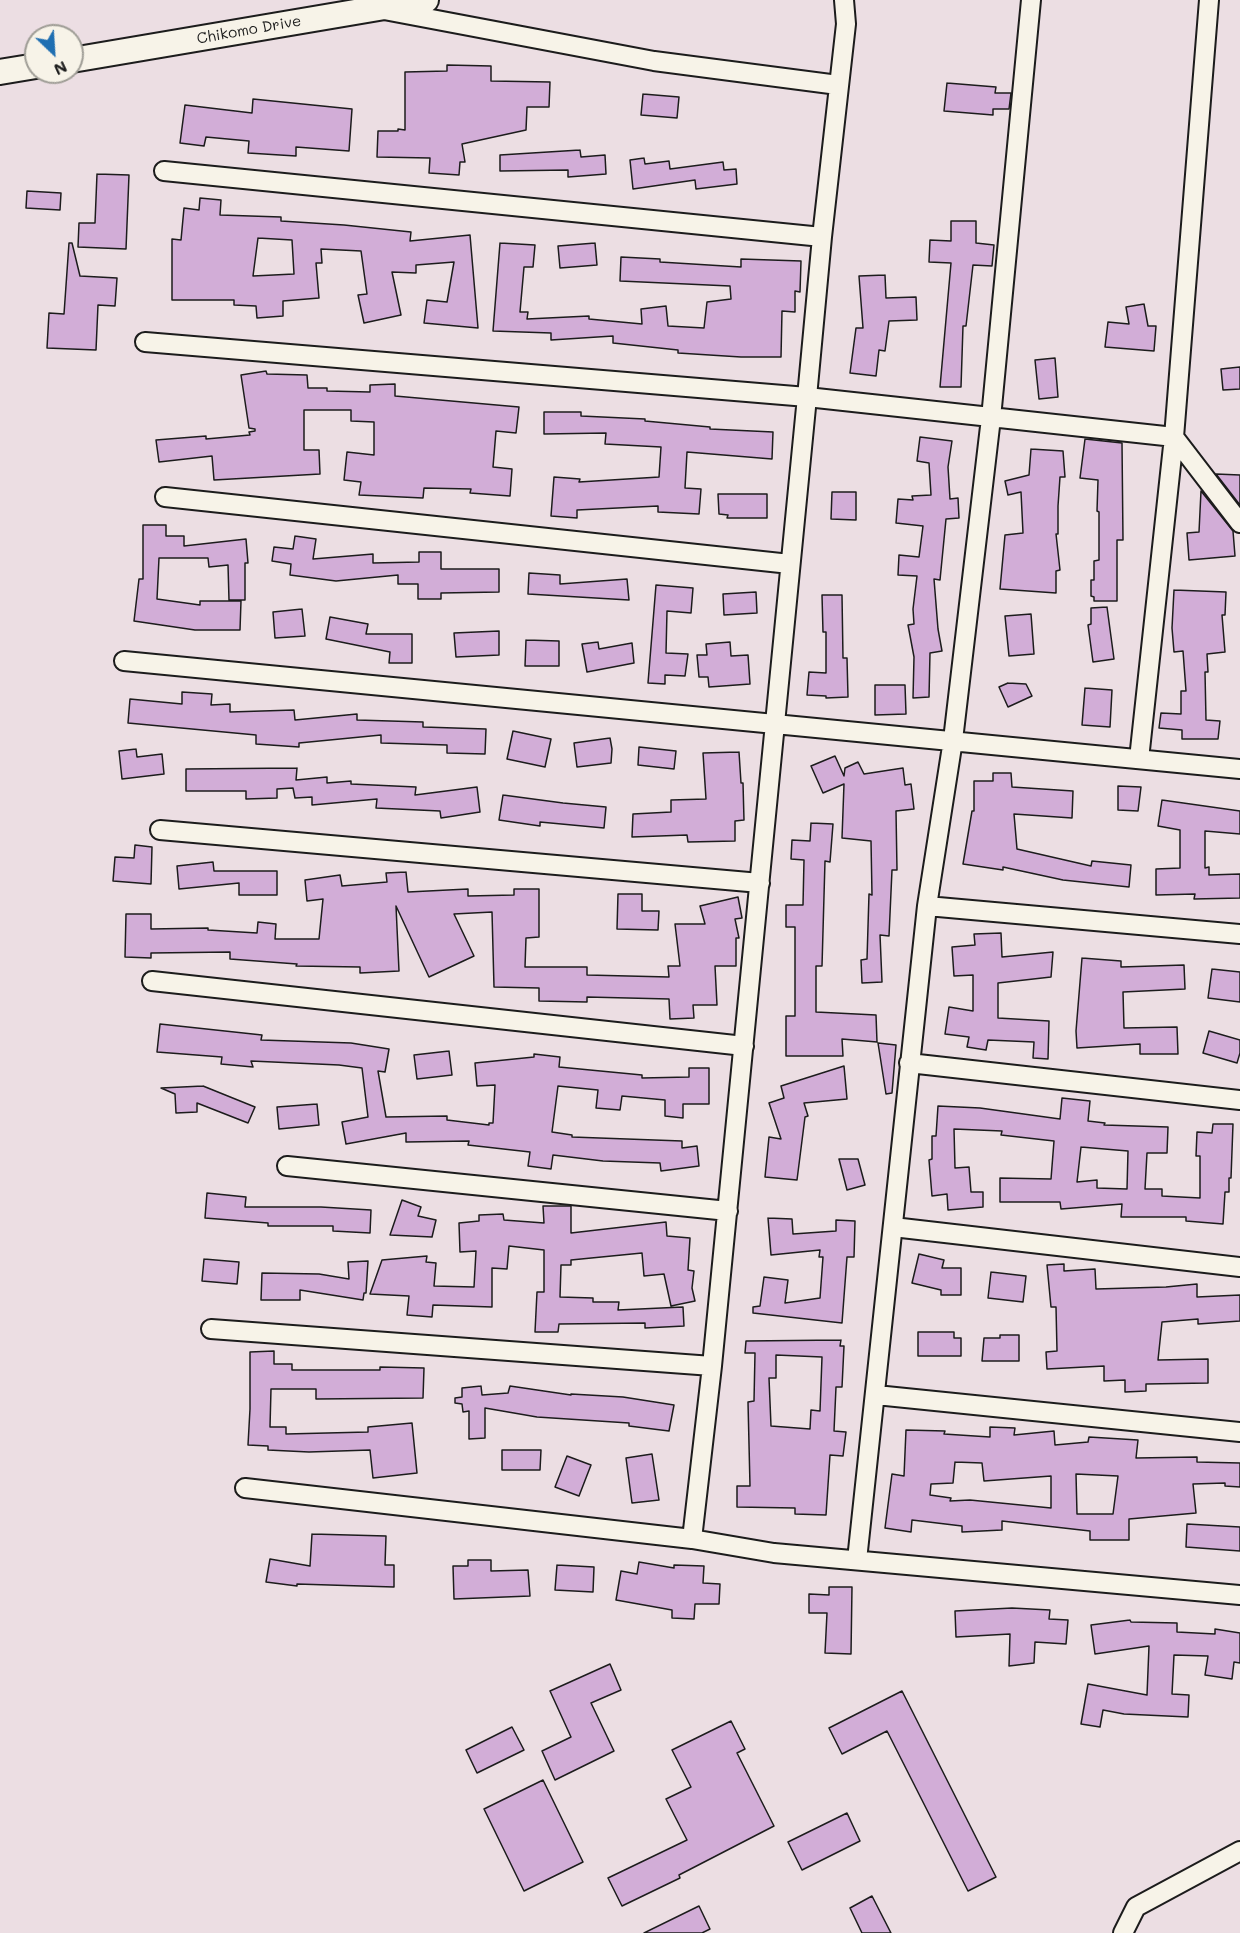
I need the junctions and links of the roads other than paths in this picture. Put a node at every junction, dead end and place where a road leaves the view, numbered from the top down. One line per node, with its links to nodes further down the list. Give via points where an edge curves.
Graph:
1 (426, 0): 6 (street, Chikomo Drive)
2 (844, 0): 10 (street, via 846,24)
3 (1031, 0): 15 (street)
4 (1209, 0): 16 (street)
5 (341, 7): 6 (street, Chikomo Drive); 7 (street, Chikomo Drive)
6 (376, 9): 10 (street, via 654,61)
7 (84, 58)
8 (24, 68): 9 (street)
9 (0, 72)
10 (838, 85): 12 (street)
11 (164, 171): 12 (street)
12 (822, 237): 14 (street)
13 (145, 342): 14 (street)
14 (807, 397): 15 (street); 19 (street)
15 (991, 418): 16 (street); 22 (street)
16 (1174, 437): 18 (street); 23 (street)
17 (165, 497): 19 (street)
18 (1240, 523)
19 (790, 564): 21 (street)
20 (124, 661): 21 (street)
21 (776, 724): 22 (street); 26 (street)
22 (953, 740): 23 (street); 27 (street)
23 (1139, 759): 24 (street)
24 (1240, 769)
25 (160, 830): 26 (street)
26 (760, 883): 30 (street)
27 (927, 906): 28 (street); 31 (street)
28 (1240, 934)
29 (152, 981): 30 (street)
30 (744, 1046): 34 (street)
31 (909, 1064): 32 (street); 35 (street)
32 (1240, 1100)
33 (288, 1166): 34 (street)
34 (728, 1211): 38 (street)
35 (893, 1227): 36 (street); 39 (street)
36 (1240, 1267)
37 (211, 1329): 38 (street)
38 (712, 1366): 42 (street)
39 (876, 1395): 40 (street); 43 (street)
40 (1240, 1432)
41 (245, 1488): 42 (street)
42 (692, 1539): 43 (street, via 774,1553)
43 (857, 1560): 44 (street)
44 (1240, 1595)
45 (1240, 1851): 46 (street, via 1136,1907)
46 (1123, 1933)

